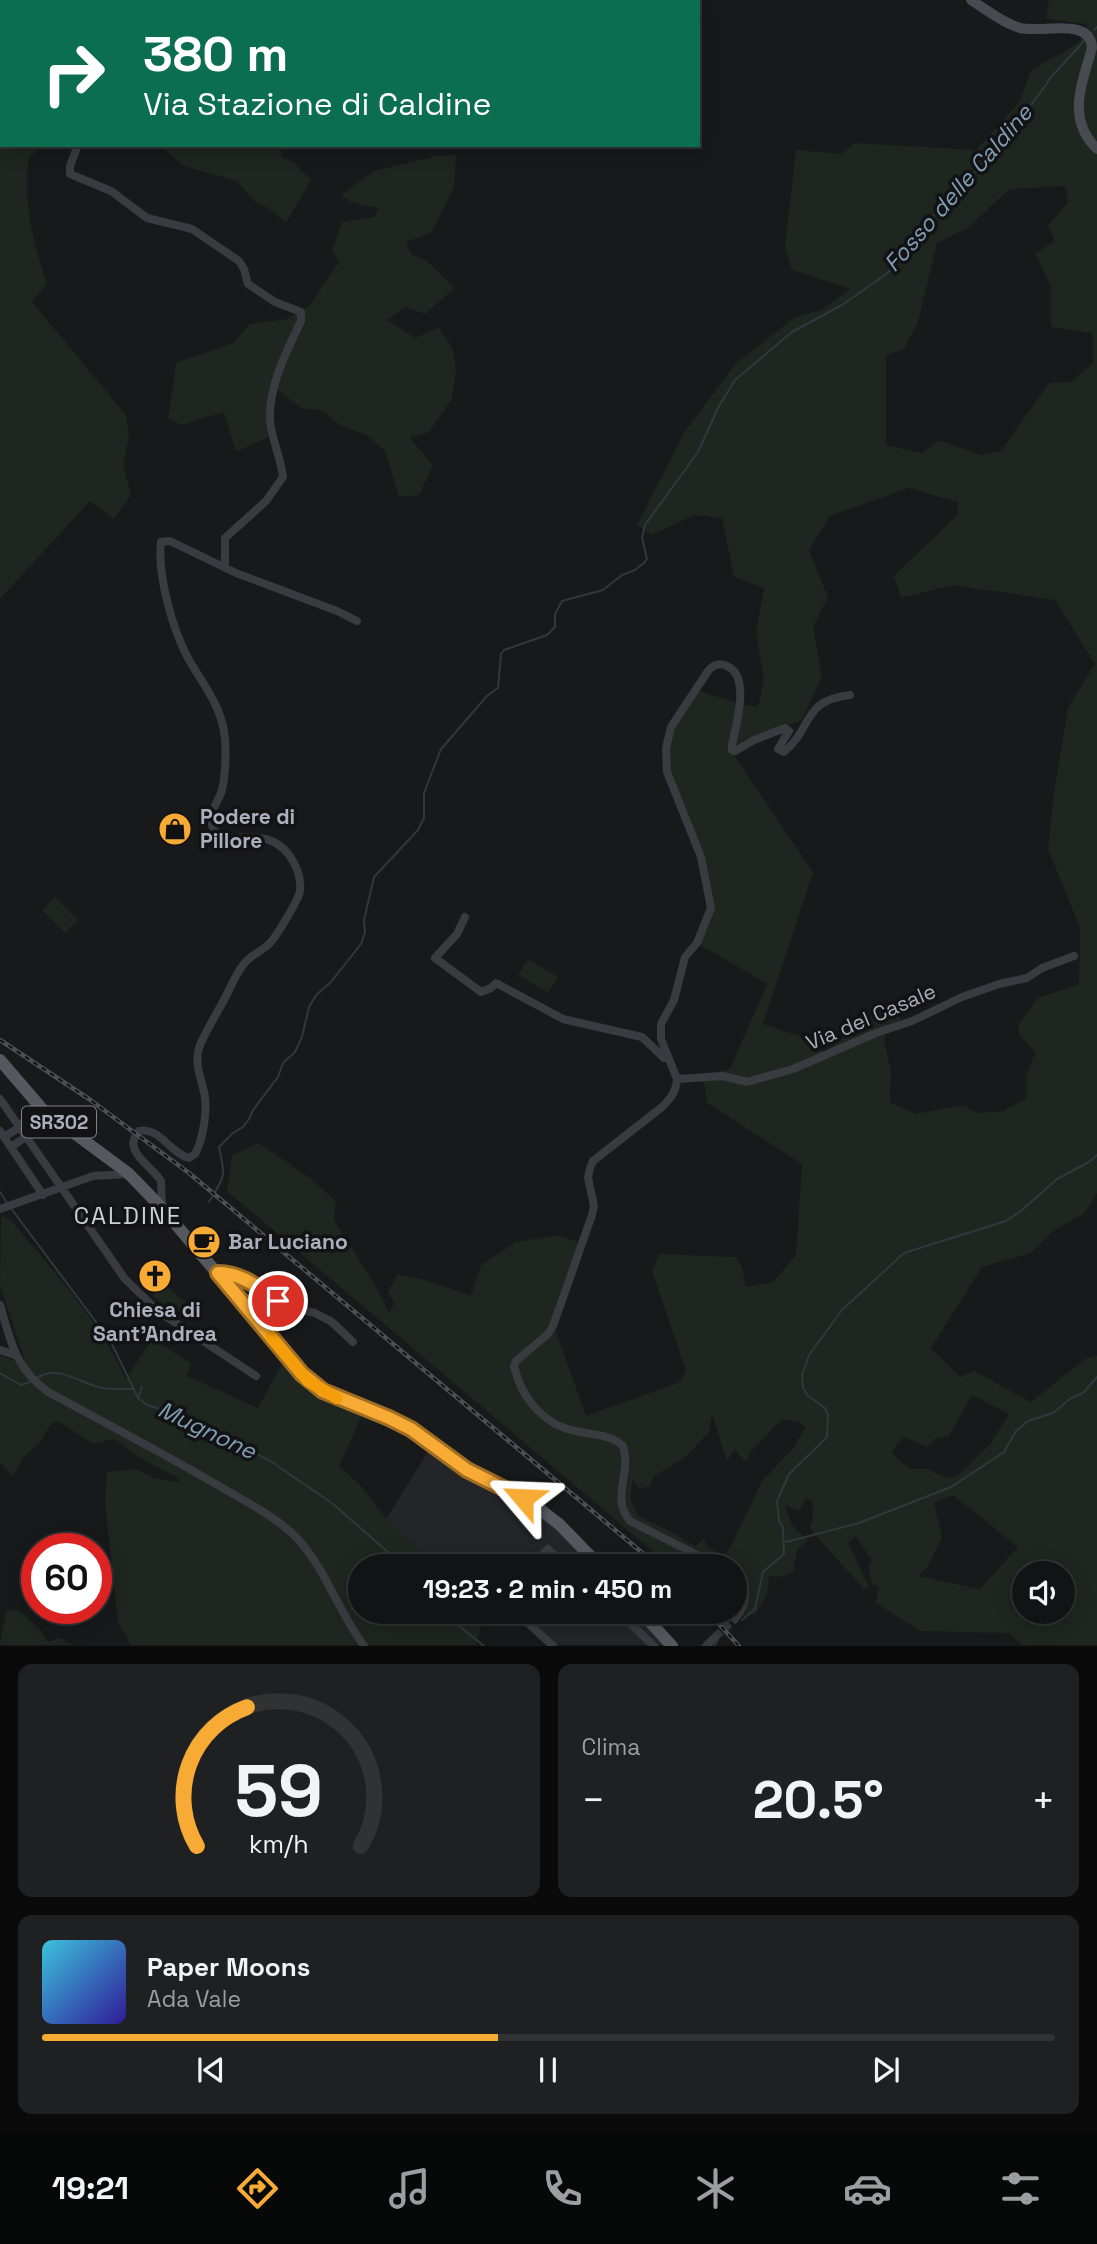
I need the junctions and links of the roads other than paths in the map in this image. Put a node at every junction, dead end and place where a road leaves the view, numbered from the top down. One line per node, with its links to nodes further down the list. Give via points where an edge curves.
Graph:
1 (971, 0): 3 (main road, via 1018,27 1088,34 1093,48 1077,114)
2 (77, 147): 4 (street, via 70,174 111,191 147,218 192,229 239,261 248,284 301,312 280,367 270,419 283,477 266,501 225,538)
3 (1097, 149)
4 (225, 568): 5 (street); 20 (street, via 170,541 161,542 162,570 176,632 224,729 222,786 213,810 213,827 227,838 264,837 283,848 298,871 300,887 295,905 276,935 243,964 200,1045 197,1063 205,1105 195,1154 184,1156 144,1129 132,1140 137,1154 161,1181)
5 (357, 621)
6 (850, 695): 10 (street, via 818,706 784,752 778,749 789,731 785,728 735,751 740,681 736,671 719,664 708,671 671,727 667,772 701,857 711,908 697,943 685,957 674,1000 661,1024)
7 (466, 917): 10 (street, via 435,958 481,992 496,983 563,1018 642,1037)
8 (1074, 956): 11 (street, Via del Casale, via 1027,978 962,997 793,1069 747,1082 723,1076)
9 (0, 1060): 17 (main road, SR302, via 43,1110)
10 (668, 1062): 11 (street)
11 (677, 1079): 29 (street, via 672,1098 663,1107 593,1161 588,1178 592,1215 553,1326 514,1367 533,1407 554,1425 604,1436 623,1447 622,1512 630,1521)
12 (0, 1099): 13 (street)
13 (20, 1127): 14 (street); 15 (street); 15 (street, via 29,1114 38,1121)
14 (2, 1134): 16 (street)
15 (27, 1136): 16 (street); 18 (street)
16 (11, 1147): 19 (street)
17 (128, 1174): 18 (street, via 93,1176); 20 (main road, SR302)
18 (63, 1187): 19 (street); 27 (street, via 125,1279 150,1304)
19 (43, 1195): 21 (street)
20 (162, 1208): 22 (main road, SR302)
21 (0, 1209)
22 (218, 1273): 24 (street, via 235,1274 293,1308 315,1313); 28 (main road, SR302, via 316,1387 398,1422 467,1470 533,1504)
23 (0, 1305): 26 (street)
24 (353, 1342)
25 (0, 1350): 26 (street)
26 (15, 1355): 34 (street, via 48,1392 282,1525 311,1555)
27 (256, 1376)
28 (588, 1554)
29 (695, 1554)
30 (529, 1624): 35 (street)
31 (652, 1624): 37 (main road)
32 (633, 1626): 36 (street)
33 (715, 1637): 38 (street)
34 (364, 1646)
35 (553, 1646)
36 (654, 1646)
37 (672, 1646)
38 (706, 1646)

